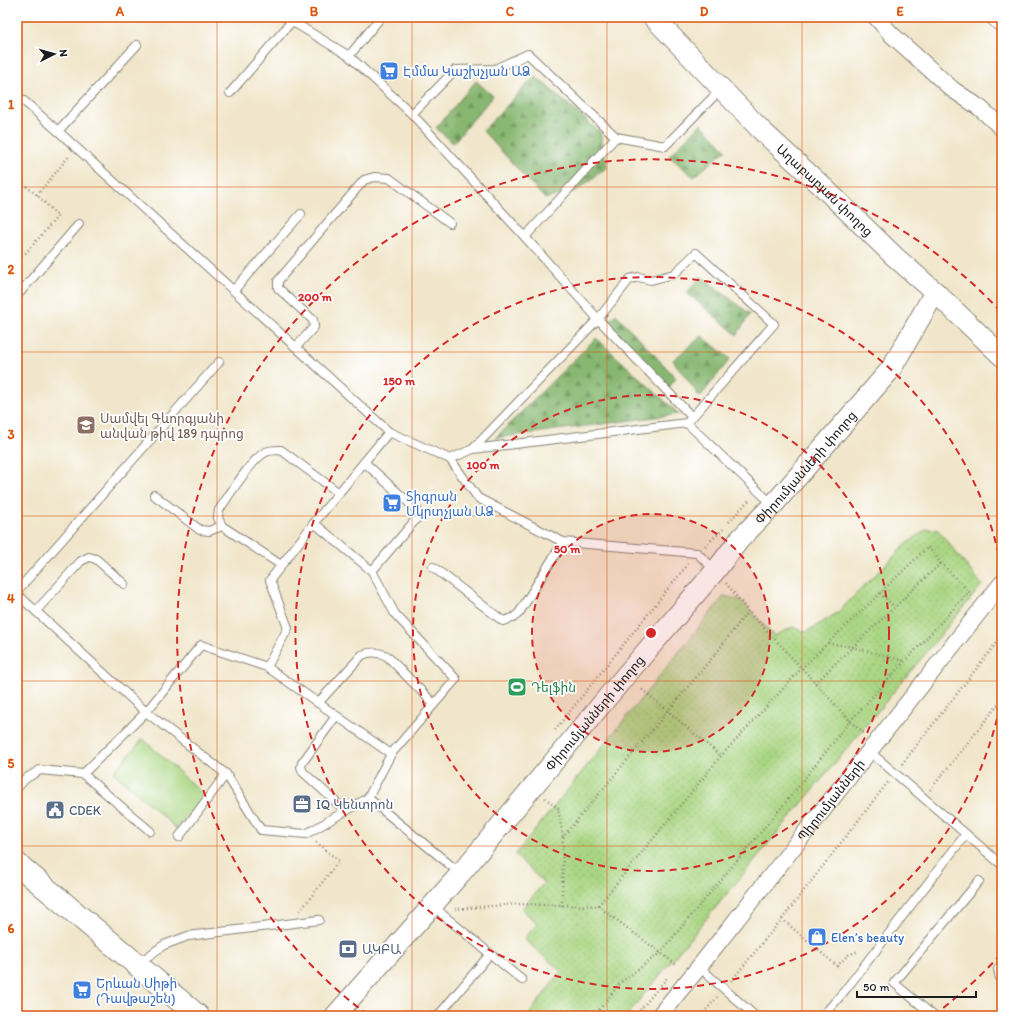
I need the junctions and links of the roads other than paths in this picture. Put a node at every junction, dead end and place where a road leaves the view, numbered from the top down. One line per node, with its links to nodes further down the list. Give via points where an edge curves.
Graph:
1 (381, 17): 8 (lane)
2 (653, 17): 9 (street, Աղաբաբյան փողոց)
3 (876, 17): 13 (street, via 891,34 952,89 980,108)
4 (994, 17): 6 (street)
5 (288, 19): 8 (lane); 10 (lane)
6 (1002, 25)
7 (137, 45): 14 (lane)
8 (349, 56): 12 (lane)
9 (722, 88): 15 (lane, via 665,146); 21 (street, Աղաբաբյան փողոց, via 761,130)
10 (230, 93)
11 (17, 95): 14 (lane)
12 (412, 114): 15 (lane, via 455,70 495,69 528,54); 19 (lane)
13 (1002, 128)
14 (58, 131): 20 (lane)
15 (616, 137): 19 (lane)
16 (301, 214): 20 (lane)
17 (450, 223): 24 (lane, via 389,178 374,177 364,180 278,281 278,288 313,320 314,327)
18 (79, 224): 22 (lane)
19 (525, 236): 23 (lane)
20 (234, 290): 24 (lane)
21 (935, 292): 25 (street, Աղաբաբյան փողոց); 35 (street, Փիրումյանների փողոց, via 891,369)
22 (17, 296)
23 (598, 318): 27 (lane); 27 (lane, via 630,279 639,277 651,280 674,274 696,253 774,324); 30 (lane)
24 (296, 347): 29 (lane)
25 (1002, 356)
26 (219, 362): 45 (lane)
27 (692, 417): 28 (lane)
28 (687, 424): 30 (lane); 35 (lane)
29 (389, 432): 31 (lane); 32 (lane)
30 (473, 449): 31 (lane)
31 (450, 459): 38 (lane, via 478,498)
32 (364, 462): 33 (lane); 42 (lane, via 418,511 417,518)
33 (339, 493): 36 (lane); 37 (lane, via 281,450 264,452 248,469 219,510 218,518)
34 (154, 495): 37 (lane, via 200,530 209,531)
35 (773, 504): 41 (street, Փիրումյանների փողոց, via 740,539)
36 (314, 523): 39 (lane); 42 (lane)
37 (222, 526): 39 (lane)
38 (563, 542): 40 (lane, via 518,613 513,618 503,621); 41 (lane, via 697,553)
39 (281, 565): 47 (lane, via 270,580 288,628)
40 (433, 568)
41 (716, 570): 64 (street, Փիրումյանների փողոց)
42 (372, 571): 49 (lane, via 395,614 456,679)
43 (1002, 583): 52 (street, Պիրումյանների)
44 (124, 584): 46 (lane, via 96,559 89,557 81,561)
45 (17, 592): 46 (lane)
46 (36, 611): 50 (lane)
47 (267, 667): 48 (lane); 50 (lane, via 201,644)
48 (318, 703): 49 (lane, via 362,655 369,652 387,656); 51 (lane)
49 (434, 704): 53 (lane)
50 (146, 712): 54 (lane); 55 (lane)
51 (336, 716): 53 (lane); 58 (lane, via 302,762 301,767 303,772)
52 (868, 744): 60 (lane, via 895,774); 72 (street, Պիրումյանների)
53 (391, 754): 57 (lane)
54 (83, 774): 56 (lane, via 40,770 25,779); 59 (lane)
55 (226, 774): 58 (lane, via 261,830 306,834); 61 (lane)
56 (17, 788)
57 (368, 798): 58 (lane); 64 (lane)
58 (346, 811)
59 (150, 831)
60 (966, 834): 63 (lane); 81 (lane)
61 (179, 837)
62 (17, 864): 70 (main road)
63 (1002, 865)
64 (461, 873): 67 (street, Փիրումյանների փողոց)
65 (17, 874): 75 (main road)
66 (979, 881): 82 (lane, via 894,983)
67 (434, 904): 69 (lane, via 442,914); 77 (street, Փիրումյանների փողոց)
68 (319, 920): 70 (lane, via 188,936 164,944)
69 (490, 954): 73 (lane); 78 (lane)
70 (136, 964): 76 (main road)
71 (1002, 964): 74 (lane, via 998,969)
72 (699, 968): 79 (street, Պիրումյանների); 80 (lane)
73 (522, 980)
74 (1002, 983)
75 (185, 1016)
76 (198, 1016)
77 (335, 1016)
78 (438, 1016)
79 (659, 1016)
80 (755, 1016)
81 (823, 1016)
82 (934, 1016)

